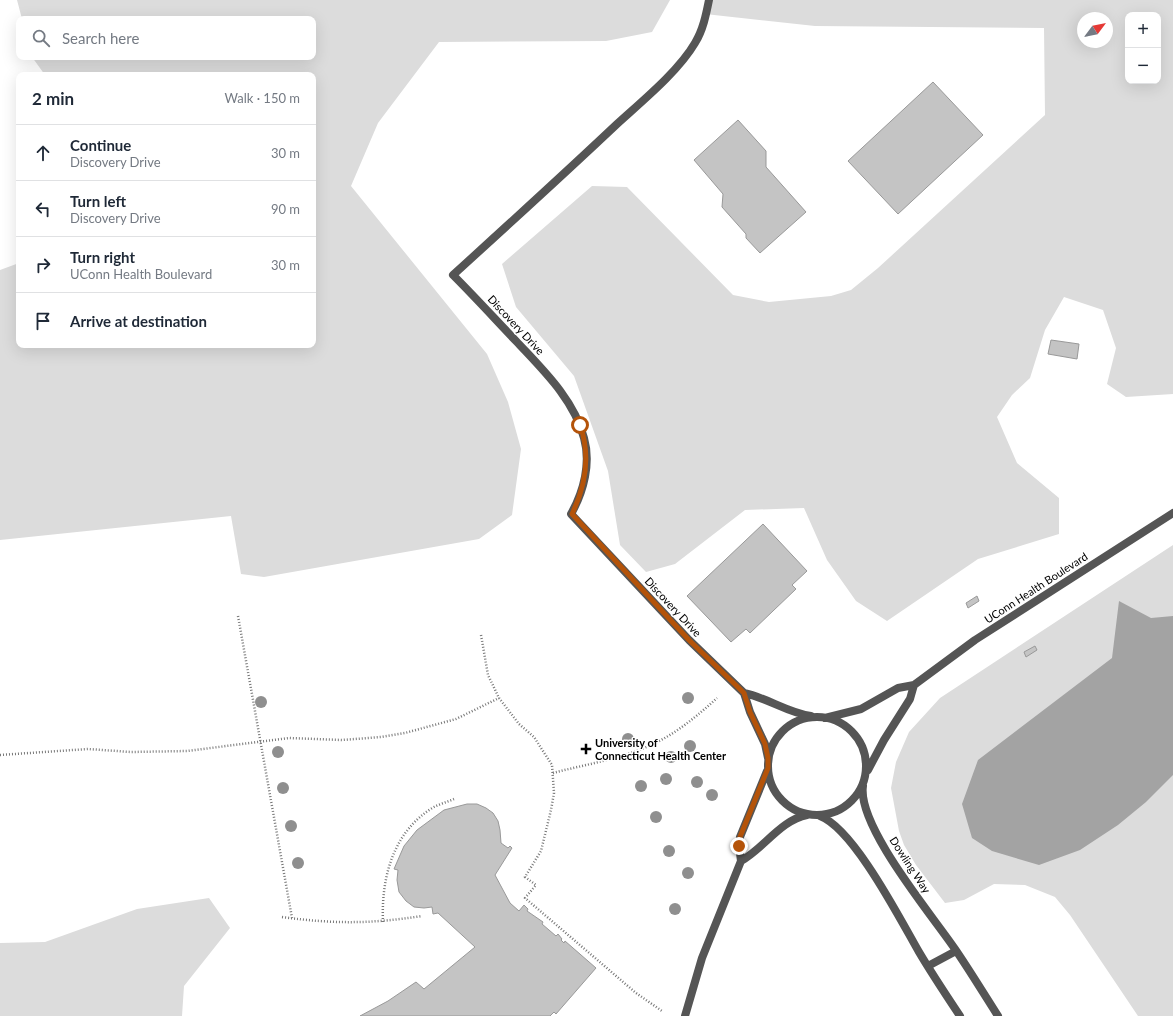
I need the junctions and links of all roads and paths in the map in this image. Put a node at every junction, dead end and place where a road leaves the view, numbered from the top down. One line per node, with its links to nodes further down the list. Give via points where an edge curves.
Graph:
1 (709, 0): 6 (street, Discovery Drive, via 699,36 673,70 588,152 453,275 548,376 573,411 585,438 587,463 582,489 572,514 689,640)
2 (1173, 513): 5 (street, UConn Health Boulevard, via 975,640)
3 (238, 616): 11 (path)
4 (481, 635): 7 (path, via 488,675)
5 (914, 685): 10 (street, UConn Health Boulevard, via 898,688 861,709); 16 (street, via 910,699)
6 (744, 693): 9 (street, Discovery Drive); 13 (street, Discovery Drive, via 765,744)
7 (499, 698): 11 (path, via 456,719 405,733 358,739 289,738); 15 (path, via 519,724 534,737 552,765)
8 (717, 698): 15 (path, via 698,716 672,734 644,748)
9 (816, 717): 10 (street); 13 (street, via 797,721 781,732)
10 (826, 718): 16 (street, via 843,724 858,738 866,755)
11 (260, 742): 12 (path, via 187,751 131,752 88,749); 24 (path)
12 (0, 755)
13 (768, 758): 14 (street)
14 (768, 768): 19 (street, via 772,787 784,802 800,813); 21 (street, via 740,837)
15 (553, 773): 28 (path, via 554,793 546,834 541,851 525,877 536,885 525,898 636,993)
16 (866, 775): 17 (street)
17 (864, 784): 20 (street, via 846,807 838,812); 26 (street, Dowling Way, via 868,814 892,861)
18 (454, 799): 25 (path, via 434,807 404,834 392,856 384,880)
19 (809, 815): 20 (street); 21 (street, via 787,824 757,852)
20 (819, 816): 27 (street, via 835,826 860,855 895,908)
21 (741, 861): 29 (street, via 702,958)
22 (422, 916): 25 (path)
23 (282, 917): 24 (path)
24 (292, 918): 25 (path, via 330,922)
25 (383, 922)
26 (956, 950): 27 (street); 31 (street, Dowling Way)
27 (928, 966): 30 (street)
28 (662, 1011)
29 (685, 1016)
30 (960, 1016)
31 (998, 1016)

